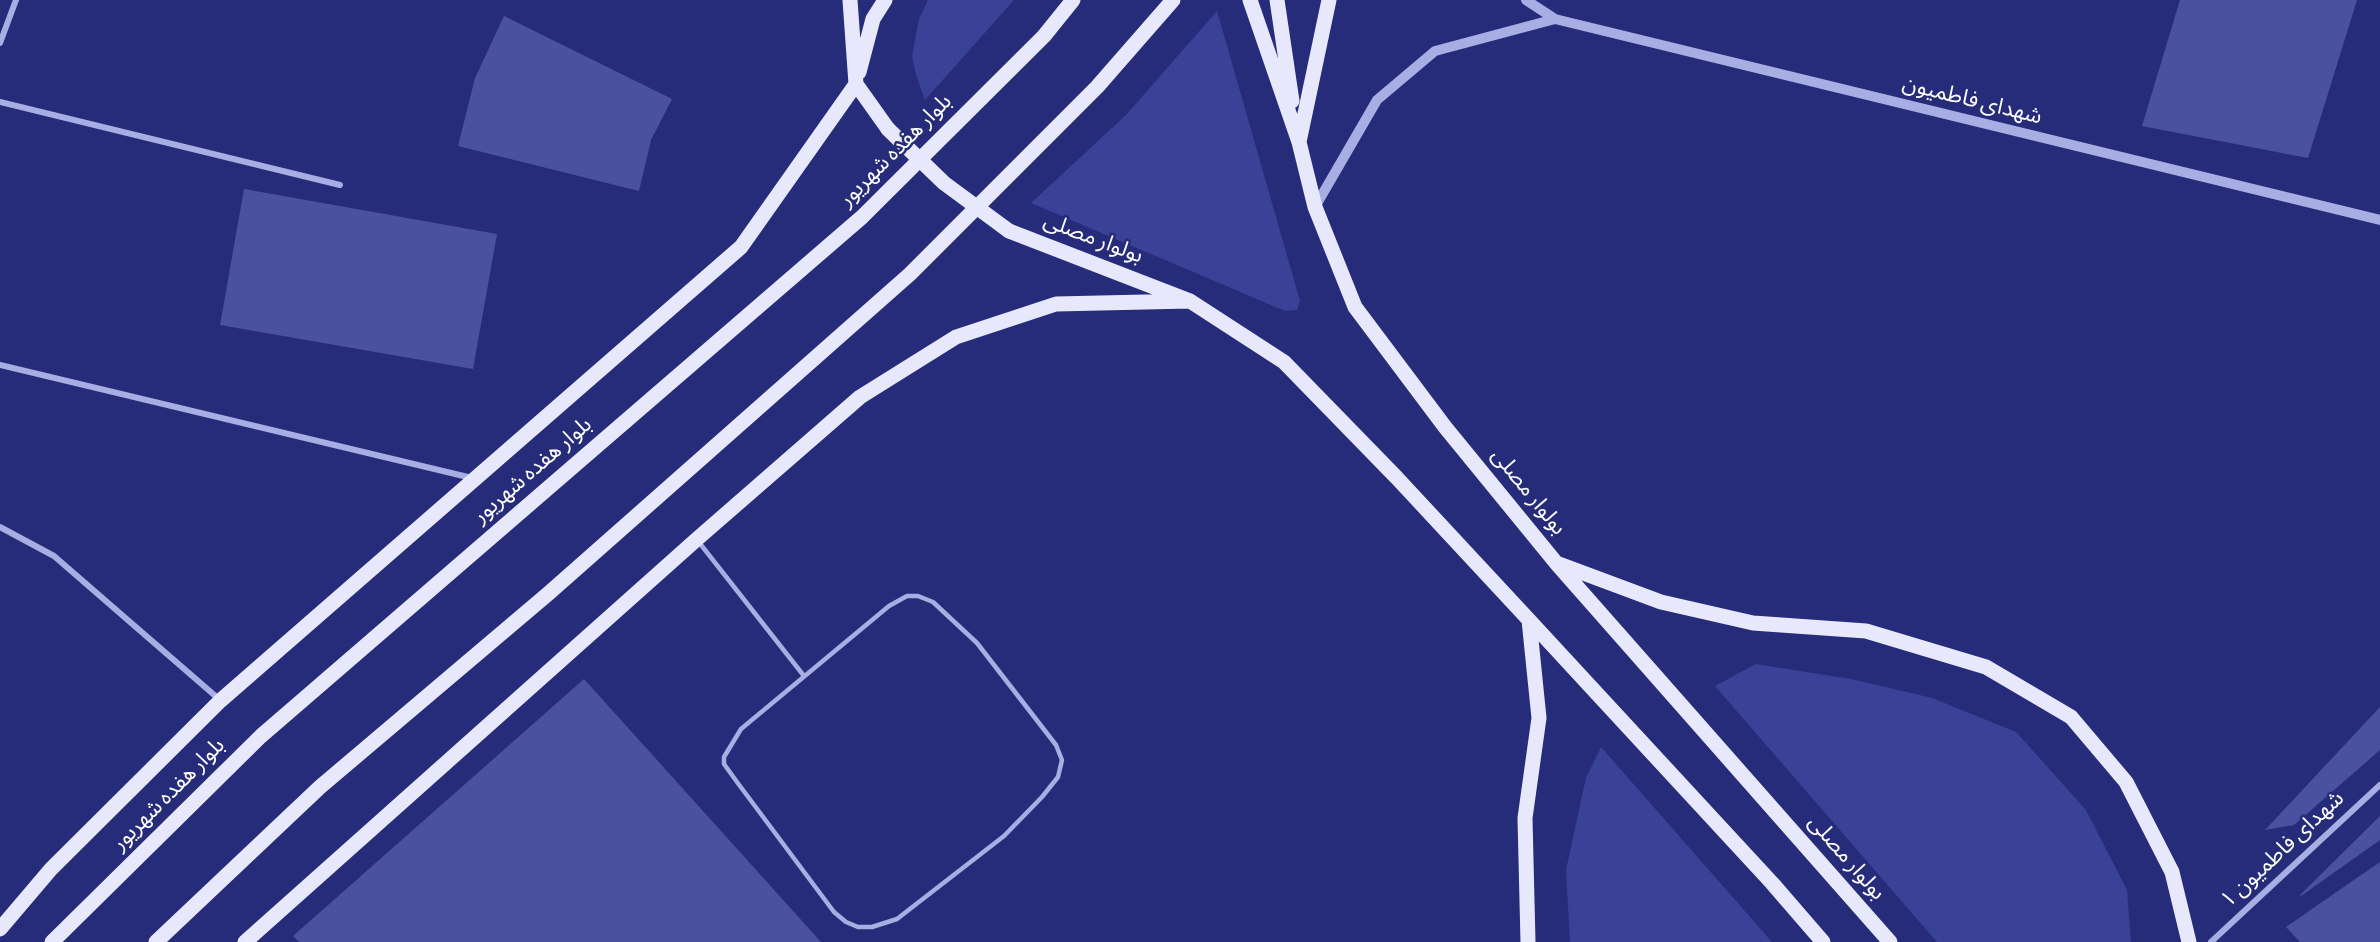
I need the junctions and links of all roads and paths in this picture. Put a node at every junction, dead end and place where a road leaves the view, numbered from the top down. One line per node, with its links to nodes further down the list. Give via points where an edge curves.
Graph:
1 (16, 0): 11 (street)
2 (850, 0): 12 (main road)
3 (885, 0): 12 (main road, via 873,19)
4 (1073, 0): 29 (main road, بلوار هفده شهریور, via 1044,36 862,217 261,735)
5 (1173, 0): 30 (main road, via 1097,87 910,274 549,592 320,787)
6 (1250, 0): 14 (main road, بولوار مصلی)
7 (1277, 0): 14 (main road)
8 (1329, 0): 14 (main road)
9 (1526, 0): 10 (street, شهدای فاطمیون)
10 (1555, 19): 16 (street, شهدای فاطمیون, via 1435,51 1377,100); 17 (street, شهدای فاطمیون)
11 (0, 43)
12 (856, 84): 18 (main road, بولوار مصلی, bridge, via 888,129 944,183 1009,231); 20 (main road, via 741,247)
13 (0, 102): 15 (street)
14 (1299, 142): 16 (main road, بولوار مصلی)
15 (340, 185)
16 (1315, 207): 23 (main road, بولوار مصلی, via 1355,307 1445,427)
17 (2380, 220)
18 (1190, 300): 22 (main road, via 1056,304 957,337 860,397); 24 (main road, بولوار مصلی, via 1284,362)
19 (0, 365): 20 (street)
20 (477, 479): 26 (main road)
21 (0, 527): 26 (street, via 54,556)
22 (697, 539): 25 (lane); 31 (main road)
23 (1557, 564): 34 (main road, بولوار مصلی); 35 (main road, via 1661,602 1741,620 1866,631 1986,667 2071,717 2126,782 2172,872)
24 (1530, 620): 32 (main road, via 1539,718 1525,818); 33 (main road, بولوار مصلی)
25 (804, 676): 25 (lane, via 741,729 727,749 724,764 834,912 858,927 897,919 1004,836 1058,777 1062,760 1056,745 977,643 933,602 918,596 907,596 889,606)
26 (220, 700): 28 (main road, via 51,869)
27 (2380, 785): 36 (street, شهدای فاطمیون ۱)
28 (0, 929)
29 (52, 942)
30 (156, 942)
31 (245, 942)
32 (1528, 942)
33 (1823, 942)
34 (1890, 942)
35 (2189, 942)
36 (2211, 942)

